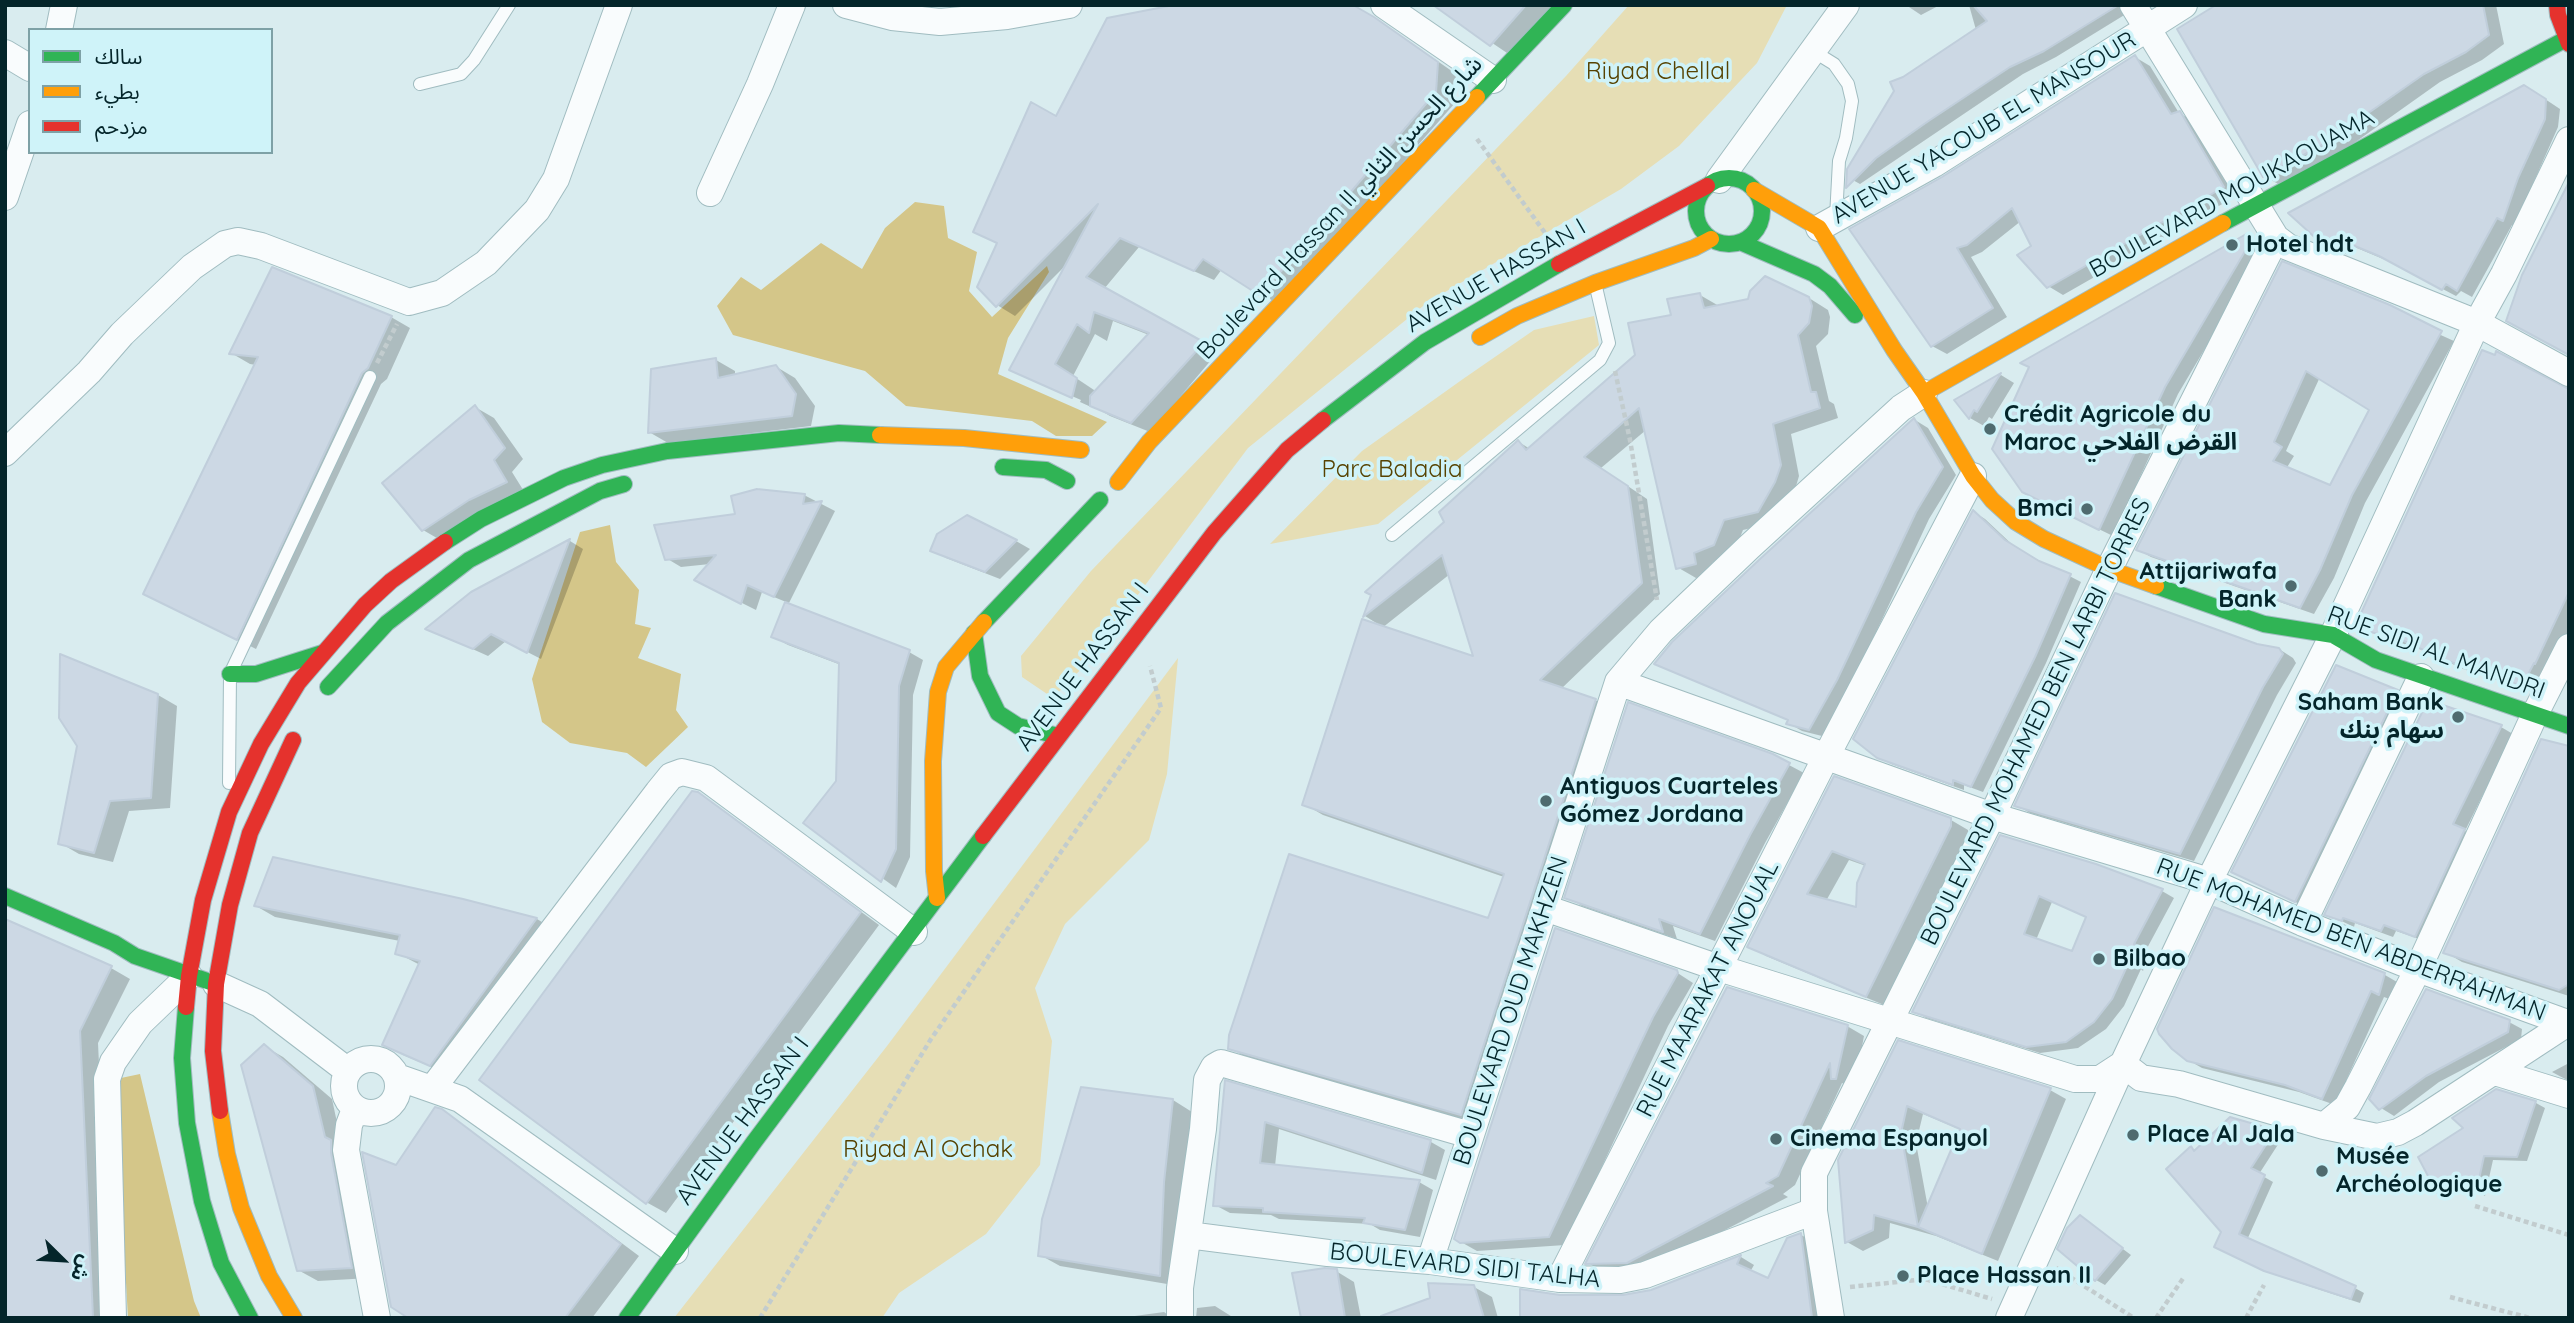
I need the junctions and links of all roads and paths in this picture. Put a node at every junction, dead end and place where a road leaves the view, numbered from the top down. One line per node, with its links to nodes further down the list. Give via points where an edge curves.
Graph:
1 (64, 5): 14 (street)
2 (509, 5): 20 (lane, via 461,74)
3 (618, 5): 36 (street, via 556,179 537,210 486,263 442,293)
4 (792, 5): 26 (street)
5 (846, 5): 6 (street, via 892,18 940,22)
6 (1069, 5)
7 (1384, 5): 19 (street)
8 (1564, 5): 19 (main road, Boulevard Hassan II شارع الحسن الثاني)
9 (1846, 5): 16 (street)
10 (2133, 5): 13 (street)
11 (2184, 5): 13 (street, AVENUE YACOUB EL MANSOUR)
12 (2557, 5): 15 (main road)
13 (2148, 27): 28 (street); 29 (street, AVENUE YACOUB EL MANSOUR, via 1934,164)
14 (59, 28)
15 (2567, 41): 28 (main road, BOULEVARD MOUKAOUAMA)
16 (1813, 51): 24 (street); 29 (lane, via 1834,64 1848,84 1852,101 1846,138)
17 (5, 53): 18 (street)
18 (28, 67)
19 (1493, 80): 21 (main road, Boulevard Hassan II شارع الحسن الثاني)
20 (419, 84)
21 (1460, 116): 32 (path); 44 (main road, Boulevard Hassan II شارع الحسن الثاني)
22 (28, 130): 27 (street)
23 (2569, 140): 37 (street)
24 (1713, 183): 25 (main road, via 1738,179); 33 (main road, via 1699,196 1696,208 1697,220); 73 (main road, AVENUE HASSAN I, via 1562,262 1424,342 1296,442 1214,533)
25 (1754, 190): 29 (main road, RUE SIDI AL MANDRI); 34 (main road, via 1760,220)
26 (710, 193)
27 (5, 197)
28 (2256, 204): 31 (street); 43 (main road, BOULEVARD MOUKAOUAMA)
29 (1818, 227): 40 (main road, RUE SIDI AL MANDRI)
30 (1771, 237): 34 (main road)
31 (2276, 237): 37 (street, via 2288,247); 57 (street, BOULEVARD MOHAMED BEN LARBI TORRES)
32 (1548, 238)
33 (1711, 239): 34 (main road, via 1730,244); 35 (main road, AVENUE HASSAN I)
34 (1745, 239): 40 (main road, RUE SIDI AL MANDRI, via 1814,274 1844,300 1878,342)
35 (1595, 284): 38 (lane); 39 (main road, AVENUE HASSAN I, via 1517,316)
36 (409, 302): 42 (path); 47 (street, via 261,246 238,241 225,244 175,283)
37 (2477, 323): 41 (street); 61 (street)
38 (1609, 343): 55 (lane, via 1595,365); 59 (path)
39 (1462, 347)
40 (1895, 350): 43 (main road, RUE SIDI AL MANDRI)
41 (2569, 373)
42 (370, 377): 65 (lane)
43 (1924, 393): 49 (main road, RUE SIDI AL MANDRI); 59 (street, via 1901,408)
44 (1149, 442): 46 (main road); 52 (main road, Boulevard Hassan II شارع الحسن الثاني)
45 (1081, 450): 46 (main road); 51 (main road, via 1071,458); 64 (main road, via 964,438 839,433 667,452 602,466 523,497 440,545 365,605)
46 (1113, 450): 52 (main road, via 1120,469)
47 (5, 453)
48 (993, 466): 51 (main road, via 1046,470)
49 (1973, 476): 57 (main road, RUE SIDI AL MANDRI, via 2016,522); 74 (street, RUE MAARAKAT ANOUAL)
50 (645, 479): 68 (main road, via 600,491 469,560 387,623)
51 (1067, 481): 53 (main road, via 1077,495)
52 (1118, 482): 53 (main road)
53 (1100, 500): 56 (main road)
54 (1071, 505): 56 (main road)
55 (1392, 535)
56 (1061, 542): 60 (main road)
57 (2109, 569): 61 (main road, RUE SIDI AL MANDRI, via 2264,624); 76 (street, BOULEVARD MOHAMED BEN LARBI TORRES)
58 (1179, 605): 62 (main road, AVENUE HASSAN I)
59 (1661, 631): 67 (street)
60 (974, 633): 73 (main road, via 980,676 998,713 1018,726); 79 (main road, via 946,667 938,692 933,761)
61 (2333, 635): 66 (main road, RUE SIDI AL MANDRI, via 2376,660); 77 (street)
62 (1146, 647): 69 (main road, AVENUE HASSAN I); 116 (path, via 1161,708 931,1039)
63 (2569, 647): 70 (street)
64 (322, 653): 65 (main road, via 256,674); 75 (main road, via 261,744)
65 (230, 674): 75 (lane)
66 (2421, 677): 70 (main road, RUE SIDI AL MANDRI); 81 (street)
67 (1618, 682): 74 (street, RUE MOHAMED BEN ABDERRAHMAN); 80 (street, BOULEVARD OUD MAKHZEN)
68 (319, 698)
69 (1096, 714)
70 (2535, 714): 72 (main road, RUE SIDI AL MANDRI); 84 (street)
71 (302, 726): 86 (main road, via 250,833 230,905)
72 (2569, 726)
73 (1058, 736): 79 (main road, AVENUE HASSAN I)
74 (1827, 755): 76 (street, RUE MOHAMED BEN ABDERRAHMAN); 83 (street, RUE MAARAKAT ANOUAL)
75 (229, 812): 85 (main road, via 203,900)
76 (1992, 817): 77 (street, RUE MOHAMED BEN ABDERRAHMAN); 87 (street, BOULEVARD MOHAMED BEN LARBI TORRES)
77 (2210, 881): 81 (street, RUE MOHAMED BEN ABDERRAHMAN); 90 (street)
78 (5, 896): 85 (main road)
79 (937, 898): 82 (main road, AVENUE HASSAN I)
80 (1545, 908): 83 (street); 97 (street, BOULEVARD OUD MAKHZEN)
81 (2303, 923): 84 (street, RUE MOHAMED BEN ABDERRAHMAN)
82 (914, 932): 93 (street, via 706,778 682,772 671,776 658,792); 102 (main road, AVENUE HASSAN I)
83 (1719, 968): 87 (street); 106 (street, RUE MAARAKAT ANOUAL)
84 (2418, 969): 88 (street, RUE MOHAMED BEN ABDERRAHMAN); 96 (street, via 2347,1107)
85 (189, 976): 86 (main road); 111 (street, via 140,1023 107,1079); 112 (main road, via 182,1058 187,1123 202,1201 221,1263)
86 (216, 984): 89 (street, via 260,1004); 113 (main road, via 215,1075 227,1154 257,1252)
87 (1889, 1022): 90 (street, via 2075,1079); 99 (street, BOULEVARD MOHAMED BEN LARBI TORRES, via 1814,1173)
88 (2568, 1022): 91 (street)
89 (348, 1071): 92 (street, via 368,1058 391,1067); 95 (street, via 346,1098)
90 (2132, 1071): 96 (street); 103 (street)
91 (2495, 1072): 94 (street); 96 (street, via 2389,1135 2377,1137)
92 (397, 1077): 93 (street); 95 (street, via 394,1101 385,1109)
93 (432, 1089): 102 (street, via 460,1099)
94 (2569, 1095)
95 (355, 1109): 114 (street, via 346,1150)
96 (2324, 1126)
97 (1470, 1135): 100 (street, via 1221,1063 1211,1069 1207,1080); 104 (street, BOULEVARD OUD MAKHZEN)
98 (2475, 1206): 101 (path)
99 (1814, 1211): 106 (street, BOULEVARD SIDI TALHA, via 1645,1275 1620,1280); 108 (street, BOULEVARD MOHAMED BEN LARBI TORRES)
100 (1188, 1235): 104 (street, BOULEVARD SIDI TALHA, via 1328,1254); 117 (street)
101 (2569, 1235)
102 (675, 1251): 115 (main road, AVENUE HASSAN I)
103 (2035, 1255): 110 (street); 119 (path)
104 (1430, 1261): 106 (street, BOULEVARD SIDI TALHA)
105 (2184, 1277): 120 (path)
106 (1560, 1279)
107 (2264, 1285): 121 (path)
108 (1827, 1290): 110 (path, via 1925,1279); 118 (street, BOULEVARD MOHAMED BEN LARBI TORRES)
109 (2450, 1297): 122 (path)
110 (2011, 1312)
111 (113, 1318)
112 (250, 1318)
113 (294, 1318)
114 (377, 1318)
115 (627, 1318)
116 (760, 1318)
117 (1180, 1318)
118 (1831, 1318)
119 (2134, 1318)
120 (2155, 1318)
121 (2246, 1318)
122 (2530, 1318)

